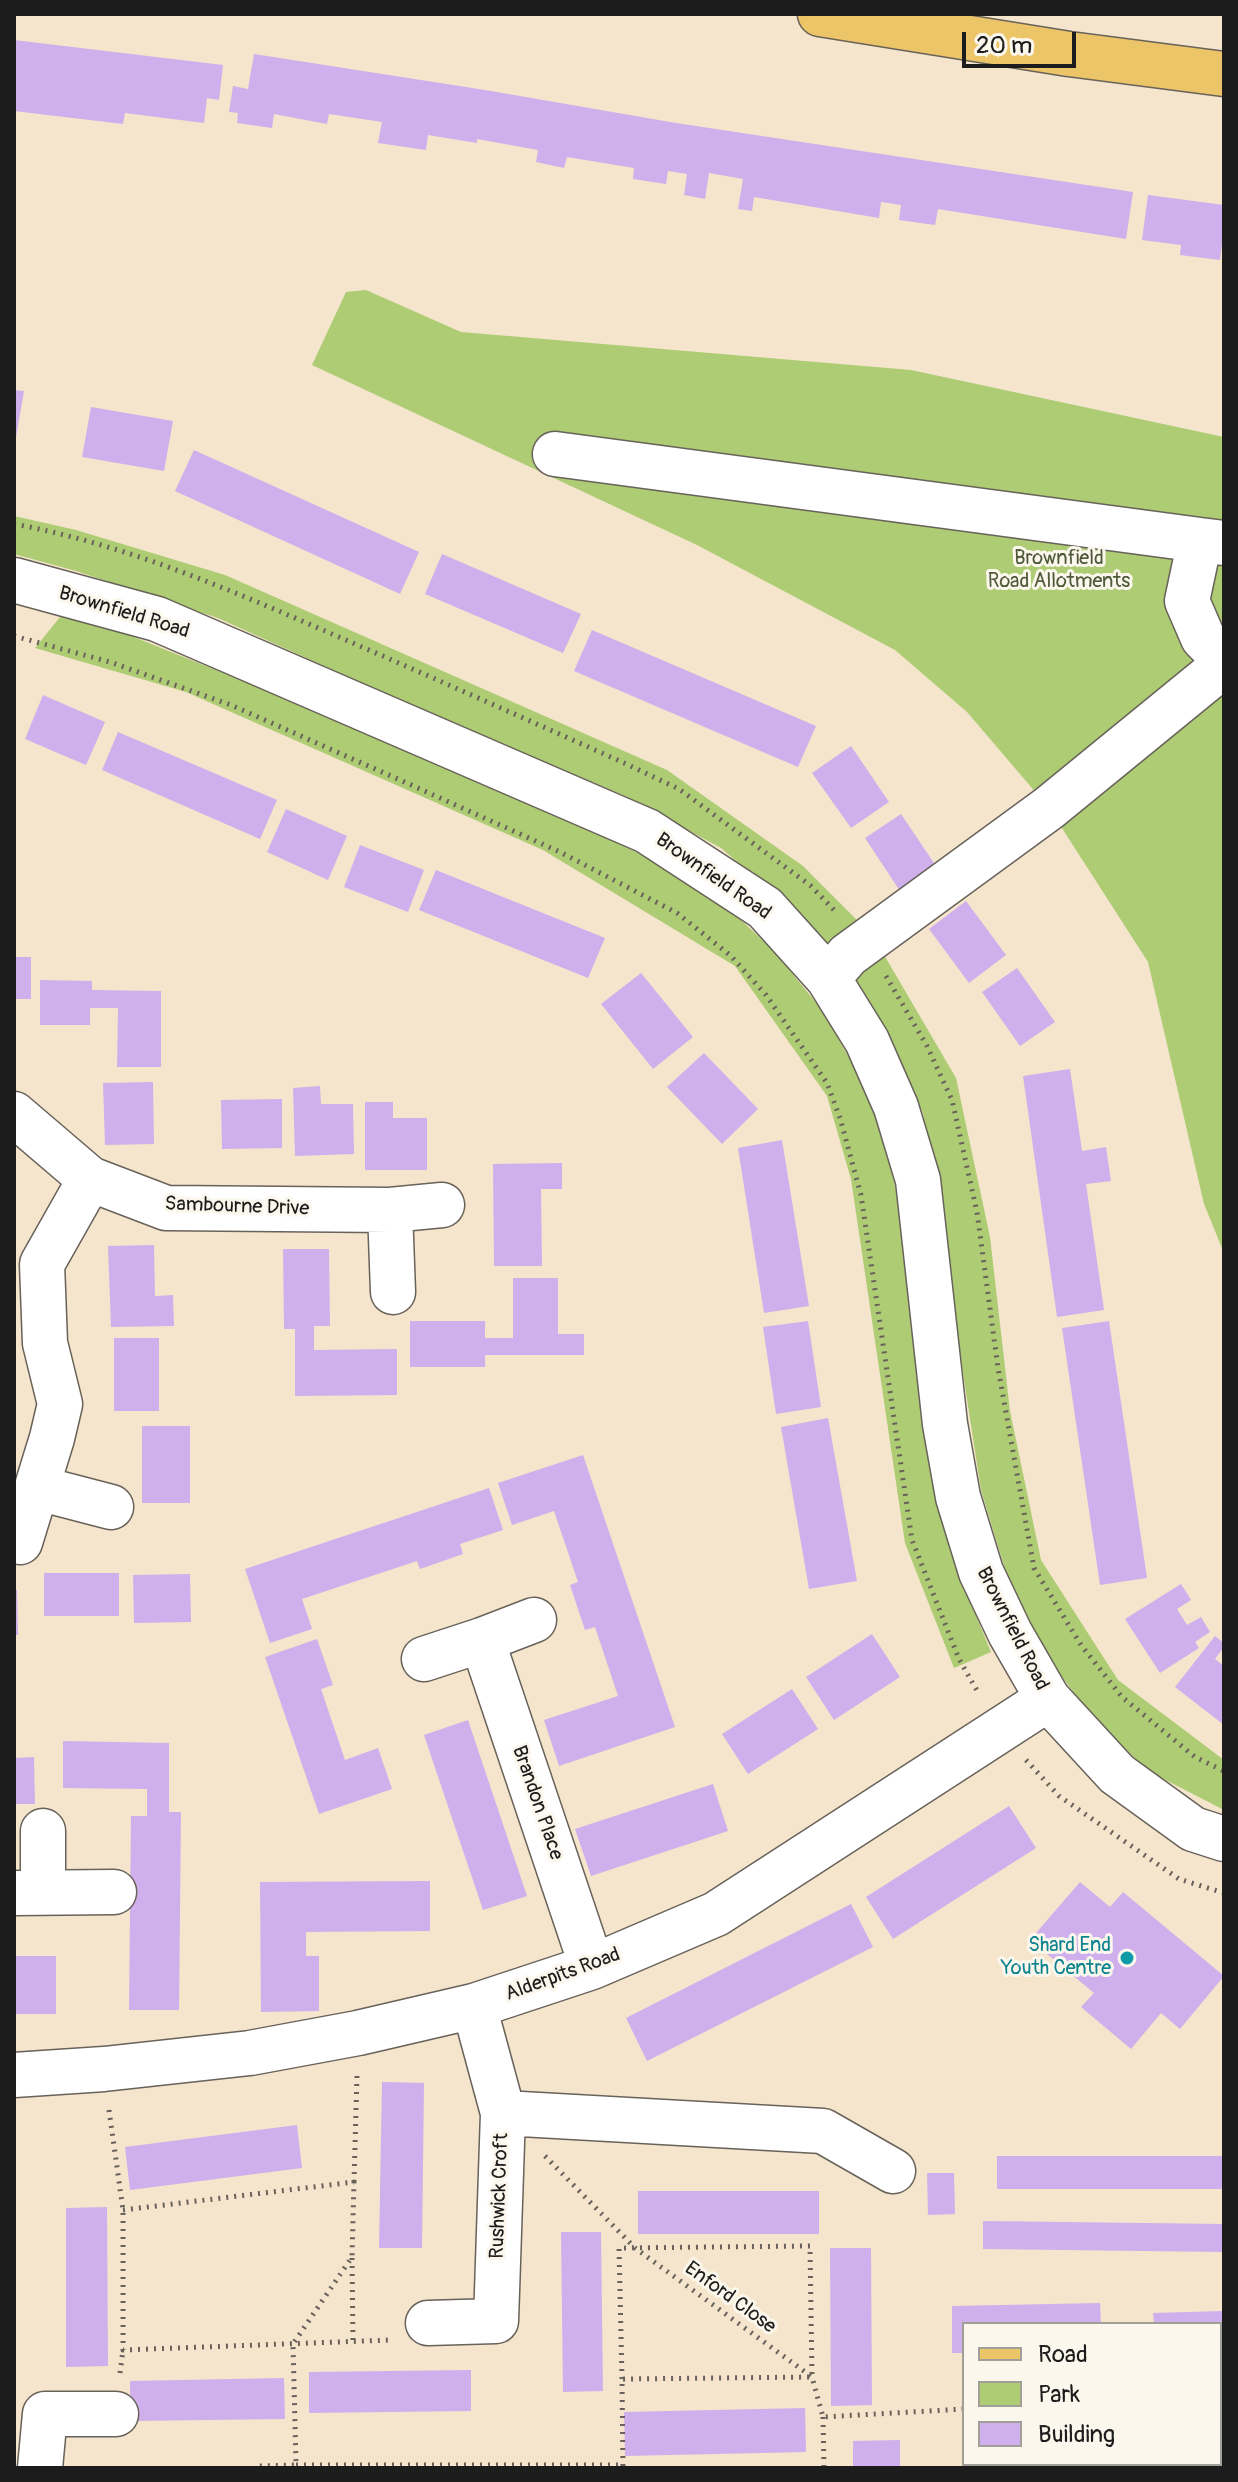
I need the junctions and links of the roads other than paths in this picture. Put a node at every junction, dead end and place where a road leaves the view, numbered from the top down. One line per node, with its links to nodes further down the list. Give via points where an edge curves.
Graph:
1 (820, 14): 2 (main road)
2 (1224, 74)
3 (555, 454): 4 (street)
4 (1212, 542): 6 (street, via 1187,601 1203,638)
5 (14, 580): 8 (street, Brownfield Road, via 157,619 647,831 765,908)
6 (1224, 659)
7 (1224, 665): 8 (street, via 1049,808 848,955)
8 (828, 978): 20 (street, Brownfield Road, via 867,1041 896,1107 918,1180 958,1497 981,1572)
9 (14, 1114): 10 (street, Sambourne Drive)
10 (90, 1179): 12 (street, Sambourne Drive, via 166,1208); 14 (street, via 42,1264 45,1343 60,1404)
11 (442, 1205): 12 (street, Sambourne Drive)
12 (390, 1210): 13 (street)
13 (393, 1292)
14 (38, 1488): 15 (street); 16 (street)
15 (111, 1507)
16 (20, 1542)
17 (534, 1620): 18 (street)
18 (482, 1640): 19 (street); 25 (street, Brandon Place)
19 (424, 1659)
20 (1048, 1699): 22 (street, Brownfield Road, via 1117,1774 1193,1829); 25 (street, Alderpits Road, via 716,1914)
21 (43, 1831): 23 (street)
22 (1224, 1839)
23 (28, 1892): 24 (street)
24 (114, 1892)
25 (592, 1967): 26 (street, Alderpits Road)
26 (474, 2006): 27 (street, Alderpits Road, via 250,2053); 28 (street, Rushwick Croft)
27 (14, 2075)
28 (503, 2113): 29 (street, via 823,2131); 30 (street, Rushwick Croft, via 496,2321)
29 (893, 2171)
30 (428, 2323)
31 (116, 2414): 32 (street, via 45,2414)
32 (40, 2468)

